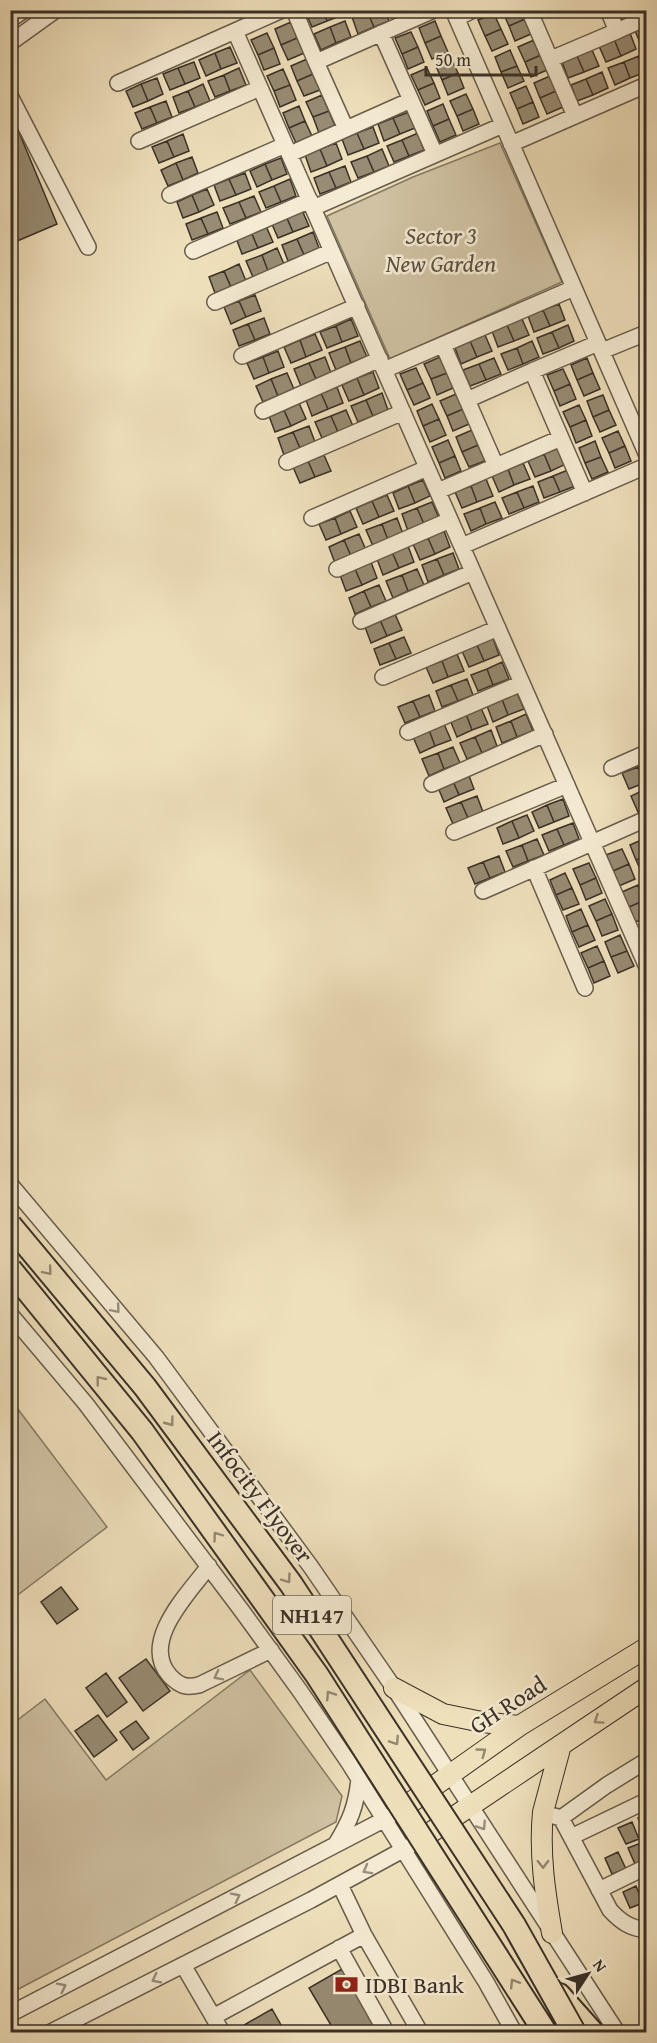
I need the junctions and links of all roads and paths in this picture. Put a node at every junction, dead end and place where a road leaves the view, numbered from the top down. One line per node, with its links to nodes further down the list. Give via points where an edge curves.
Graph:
1 (24, 10): 11 (street)
2 (56, 10): 15 (street)
3 (282, 10): 12 (street)
4 (294, 10): 17 (street)
5 (434, 10): 14 (street)
6 (473, 10): 9 (street)
7 (529, 10): 16 (street)
8 (608, 10): 13 (street)
9 (455, 14): 24 (street)
10 (646, 18): 13 (street)
11 (10, 20)
12 (235, 31): 18 (street); 20 (street)
13 (616, 31): 16 (street)
14 (381, 33): 17 (street); 22 (street)
15 (10, 43)
16 (551, 59): 23 (street)
17 (316, 62): 25 (street)
18 (118, 83)
19 (646, 85): 23 (street)
20 (260, 87): 26 (street); 28 (street)
21 (10, 96): 32 (street)
22 (411, 100): 25 (street); 29 (street)
23 (575, 116): 27 (street)
24 (503, 125): 27 (street); 29 (street)
25 (346, 129): 28 (street)
26 (139, 141)
27 (511, 144): 35 (street)
28 (288, 149): 30 (street); 31 (street)
29 (435, 154): 31 (street)
30 (170, 195)
31 (311, 204): 33 (street); 34 (street)
32 (88, 247)
33 (193, 251)
34 (332, 251): 36 (street); 37 (street)
35 (574, 288): 39 (street); 40 (street)
36 (215, 302)
37 (357, 306): 41 (street); 42 (street)
38 (646, 333): 40 (street)
39 (443, 345): 42 (street); 44 (street)
40 (600, 347): 43 (street); 48 (street)
41 (242, 356)
42 (382, 365): 45 (street); 46 (street)
43 (532, 371): 44 (street); 47 (street)
44 (467, 400): 50 (street)
45 (263, 411)
46 (403, 412): 49 (street); 52 (street)
47 (561, 438): 50 (street); 54 (street)
48 (646, 453)
49 (287, 462)
50 (496, 466): 53 (street)
51 (646, 466): 54 (street)
52 (428, 468): 53 (street); 55 (street)
53 (438, 491): 56 (street)
54 (585, 493): 57 (street)
55 (312, 518)
56 (450, 520): 57 (street); 58 (street)
57 (462, 546): 59 (street)
58 (337, 569)
59 (473, 572): 60 (street); 61 (street)
60 (361, 621)
61 (498, 628): 62 (street); 63 (street)
62 (383, 677)
63 (522, 683): 64 (street); 65 (street)
64 (408, 732)
65 (545, 734): 68 (street); 69 (street)
66 (646, 753): 67 (street)
67 (612, 768)
68 (432, 784)
69 (567, 785): 71 (street); 72 (street)
70 (646, 819): 72 (street)
71 (454, 832)
72 (592, 843): 73 (street); 75 (street)
73 (534, 868): 74 (street); 76 (street)
74 (483, 891)
75 (646, 965)
76 (585, 988)
77 (10, 1184): 84 (street, one-way to 84, via 156,1357 311,1567)
78 (10, 1226): 106 (highway, Infocity Flyover / NH147, one-way to 106, bridge, via 144,1387 291,1584 514,1925)
79 (10, 1269): 114 (highway, NH147, one-way to 79, bridge, via 317,1675 142,1431)
80 (10, 1314): 81 (street, via 86,1404)
81 (208, 1566): 83 (street); 83 (street, one-way to 81, via 199,1685 178,1684 166,1672 160,1649 168,1621)
82 (646, 1648): 86 (main road, GH Road)
83 (271, 1650): 90 (street)
84 (394, 1688): 86 (main road, via 443,1714); 89 (street)
85 (646, 1688): 87 (main road, one-way to 87)
86 (519, 1726): 89 (main road, GH Road, one-way to 86)
87 (561, 1745): 92 (main road); 94 (main road)
88 (646, 1761): 94 (street)
89 (451, 1775): 92 (street); 93 (main road, GH Road)
90 (359, 1779): 93 (street); 96 (street, via 354,1810)
91 (646, 1801): 95 (street)
92 (469, 1806): 97 (main road); 102 (street, one-way to 102)
93 (392, 1815): 96 (street); 97 (street)
94 (552, 1815): 95 (street); 102 (main road, one-way to 102, via 543,1877)
95 (571, 1837): 100 (street)
96 (334, 1846): 107 (street, one-way to 96)
97 (410, 1846): 99 (street, one-way to 99); 113 (street)
98 (646, 1867): 100 (street)
99 (340, 1885): 103 (street); 105 (street)
100 (599, 1890): 101 (street, via 622,1922)
101 (646, 1930)
102 (552, 1933): 117 (street)
103 (364, 1935): 104 (street); 112 (street)
104 (339, 1948): 108 (street); 111 (street)
105 (183, 1965): 108 (street); 109 (street, one-way to 109)
106 (542, 1976): 115 (highway, Infocity Flyover / NH147, bridge); 116 (highway, bridge)
107 (10, 2014)
108 (213, 2017): 110 (street)
109 (51, 2032)
110 (222, 2032)
111 (386, 2032)
112 (420, 2032)
113 (514, 2032)
114 (545, 2032)
115 (574, 2032)
116 (592, 2032)
117 (617, 2032)

